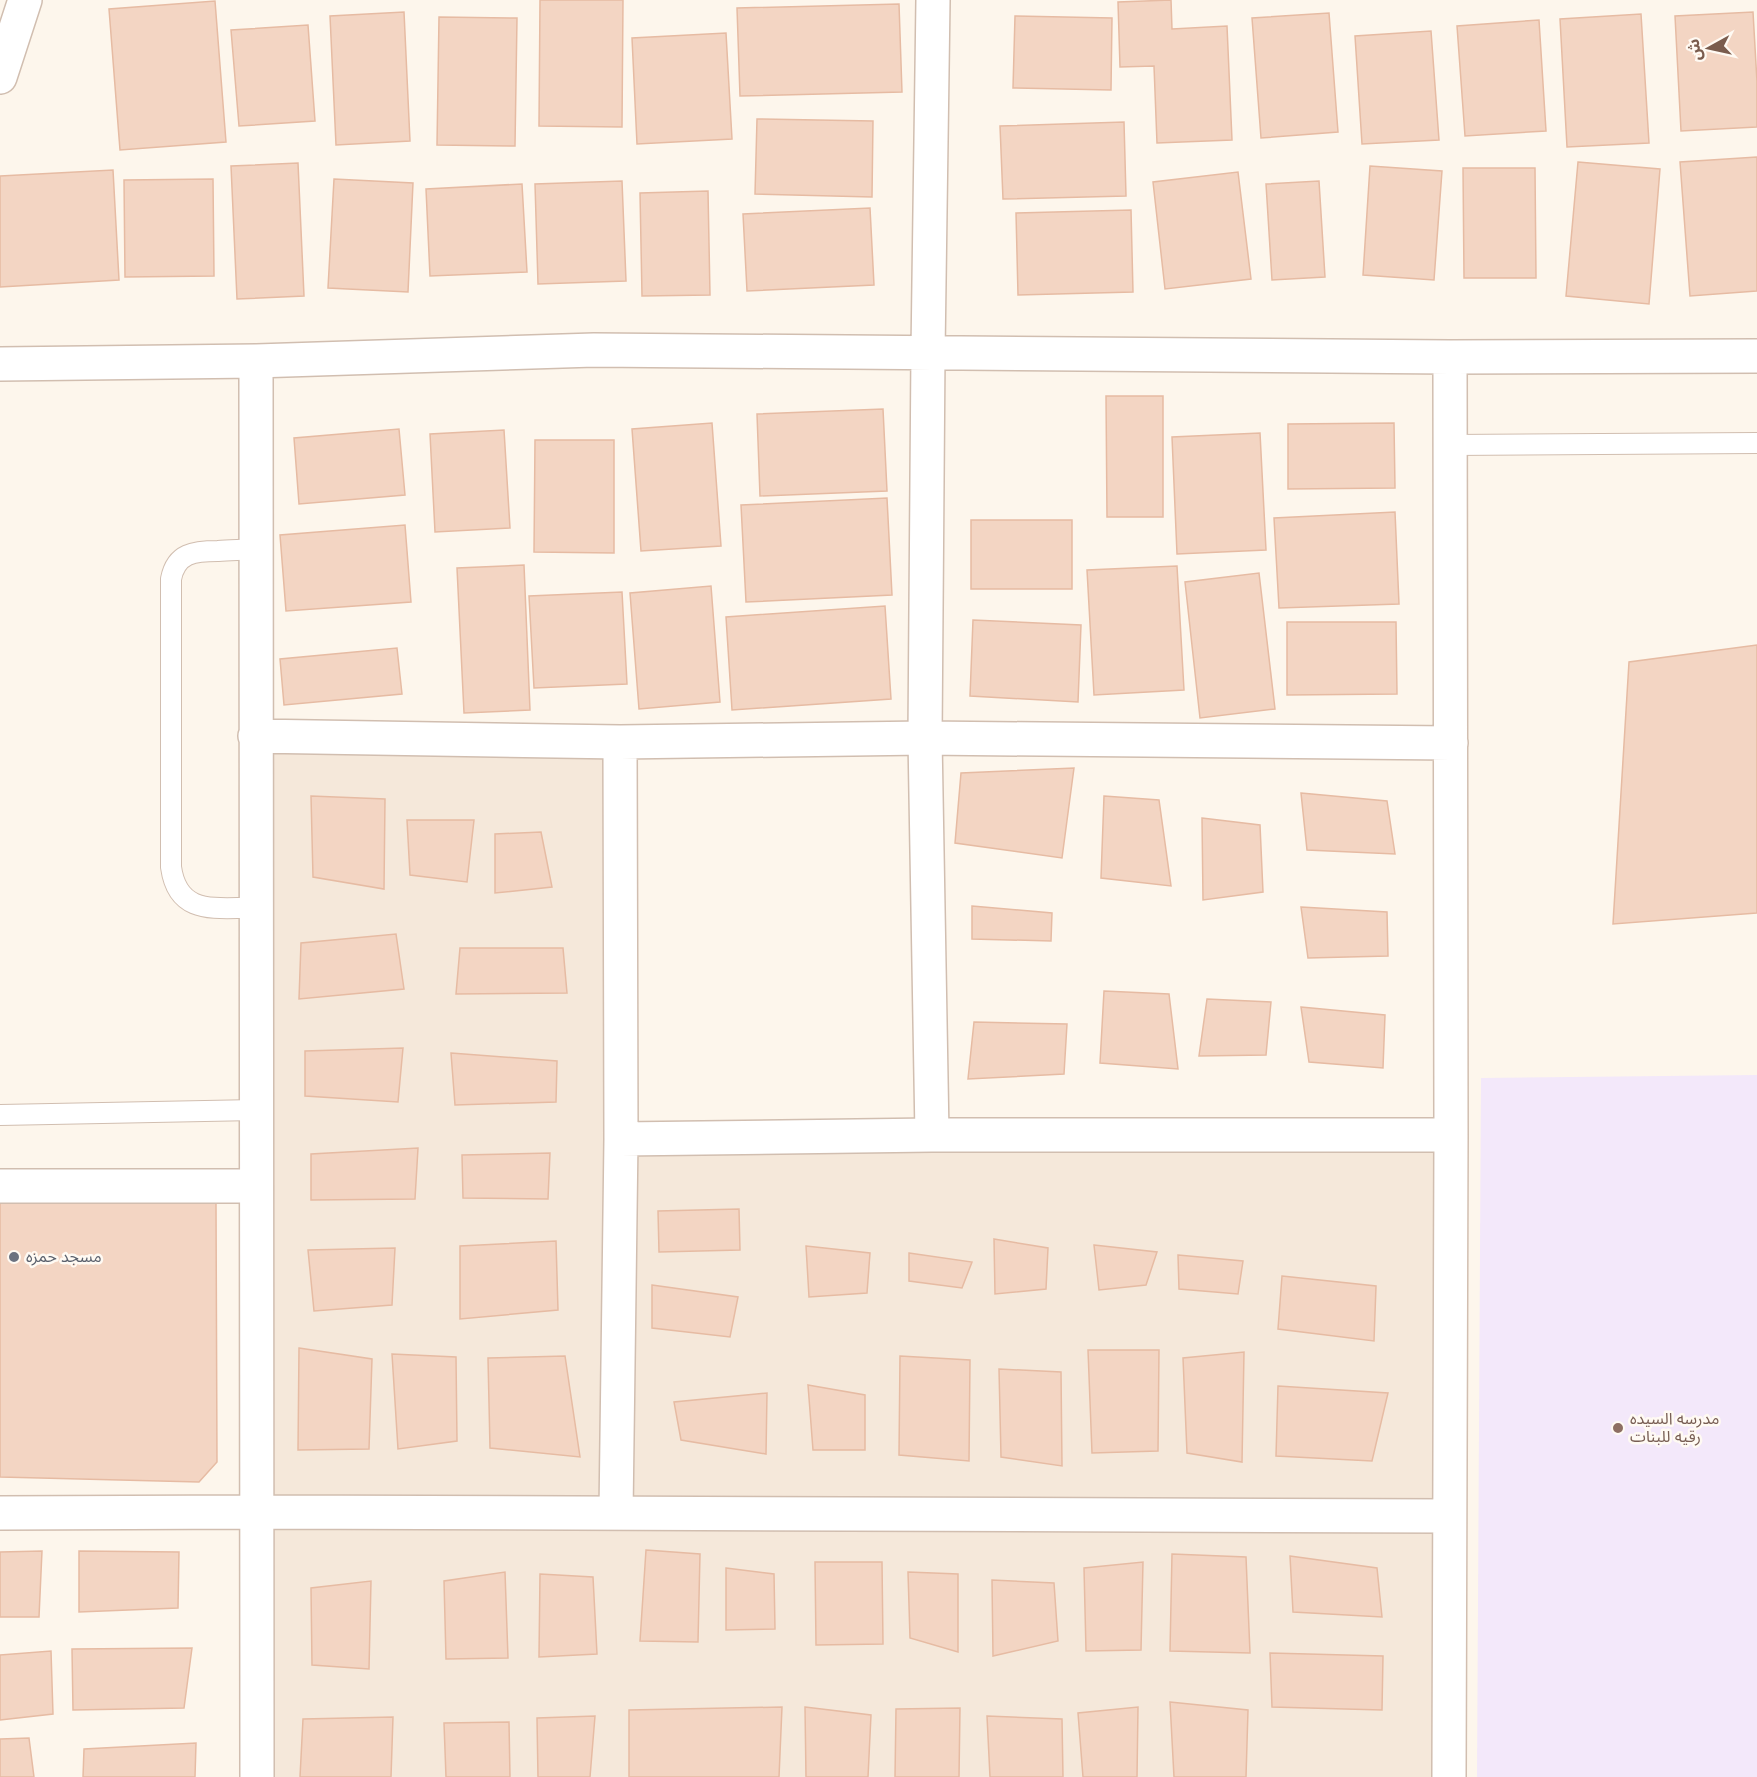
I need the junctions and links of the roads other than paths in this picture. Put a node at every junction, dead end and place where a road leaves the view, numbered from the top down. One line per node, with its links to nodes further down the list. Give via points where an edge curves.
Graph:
1 (25, 0): 3 (street)
2 (933, 0): 4 (street)
3 (0, 77)
4 (928, 351): 6 (street); 7 (street, via 594,350); 13 (street)
5 (1757, 356): 6 (street)
6 (1450, 357): 10 (street)
7 (256, 362): 8 (street); 11 (street)
8 (0, 364)
9 (1757, 443): 10 (lane)
10 (1451, 446): 15 (street)
11 (255, 549): 12 (street); 16 (lane, via 192,552 177,563 171,579 173,878 182,896 201,907)
12 (255, 736): 14 (street); 16 (street)
13 (925, 738): 14 (street); 15 (street); 19 (street)
14 (621, 742): 21 (street)
15 (1451, 743): 20 (street)
16 (255, 908): 17 (street)
17 (256, 1110): 18 (lane); 23 (street)
18 (0, 1115)
19 (932, 1135): 20 (street); 21 (street)
20 (1451, 1135): 27 (street)
21 (621, 1139): 26 (street)
22 (0, 1185): 23 (street)
23 (256, 1186): 24 (street)
24 (256, 1512): 25 (street); 26 (street); 28 (street)
25 (0, 1513)
26 (616, 1513): 27 (street)
27 (1449, 1516): 29 (street)
28 (257, 1777)
29 (1449, 1777)

